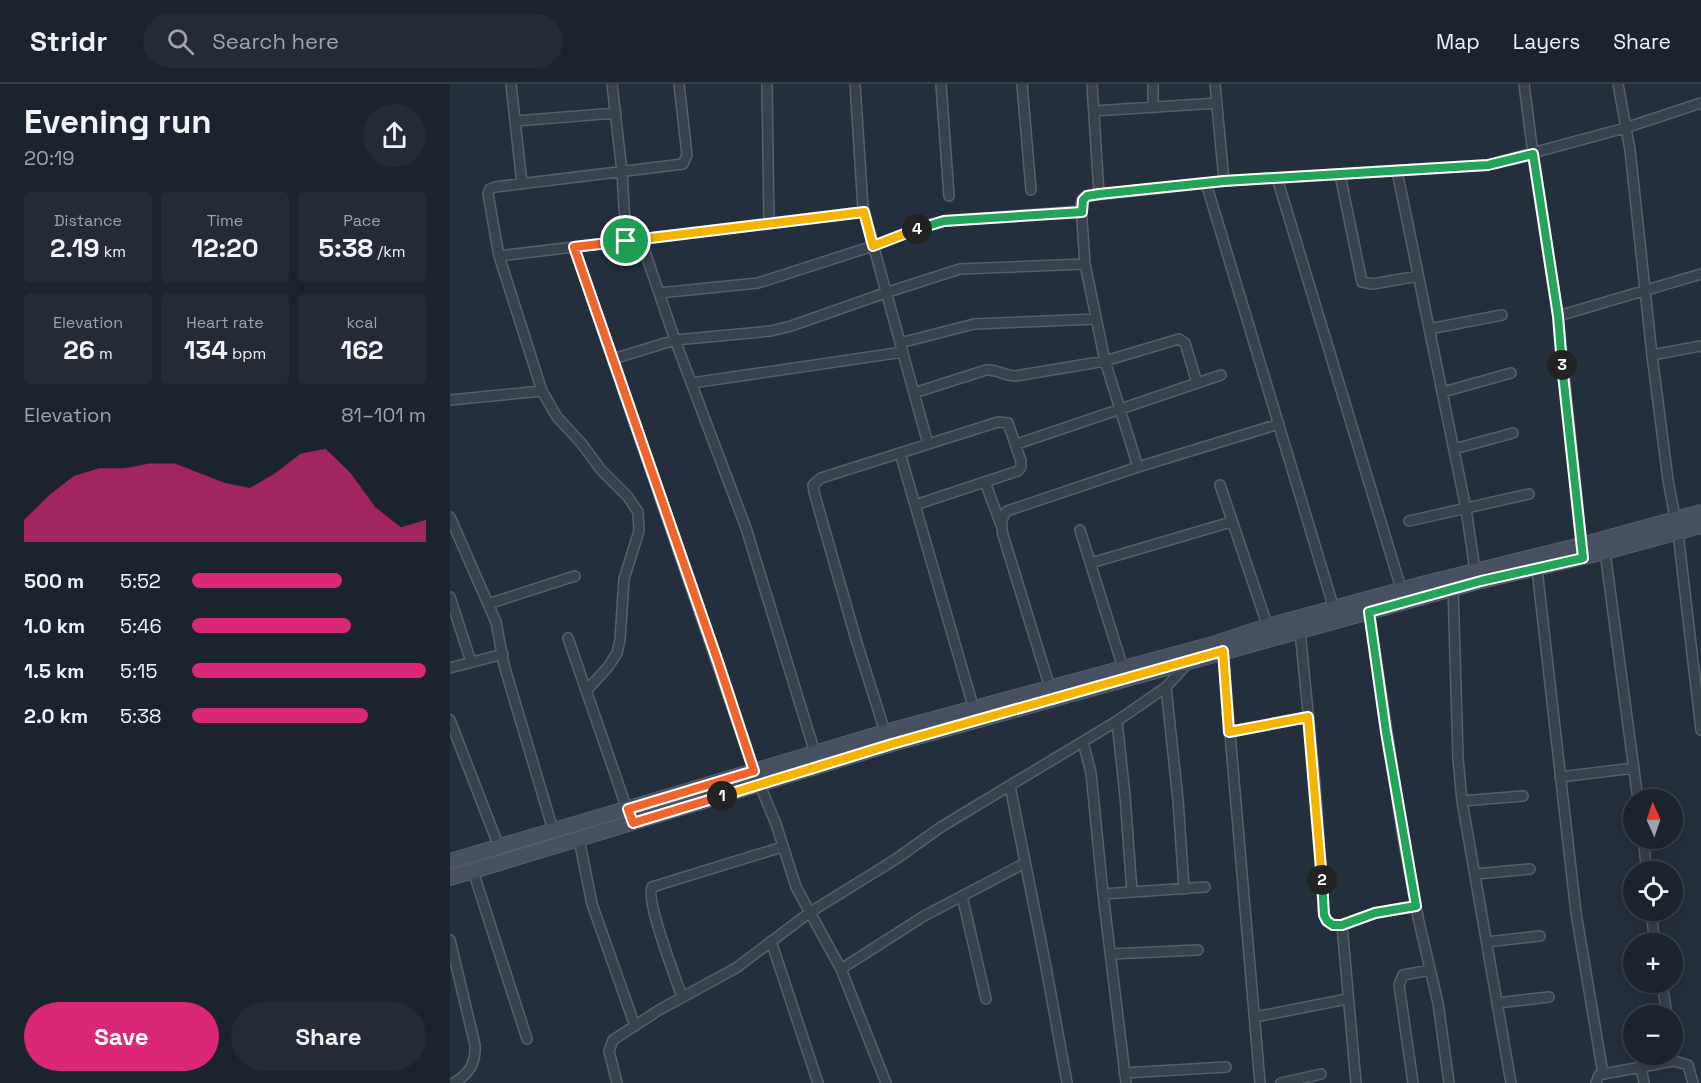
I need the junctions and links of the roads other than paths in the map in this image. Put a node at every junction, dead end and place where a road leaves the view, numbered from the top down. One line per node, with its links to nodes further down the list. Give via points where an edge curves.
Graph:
1 (511, 84): 18 (street)
2 (612, 84): 17 (street)
3 (679, 84): 22 (street, via 686,160 678,166)
4 (767, 84): 33 (street)
5 (855, 84): 31 (street)
6 (941, 84): 30 (street)
7 (1022, 84): 28 (street)
8 (1092, 84): 16 (street)
9 (1152, 84): 15 (street)
10 (1215, 84): 13 (street)
11 (1524, 84): 20 (street)
12 (1618, 84): 19 (street)
13 (1217, 103): 15 (street); 25 (street)
14 (1701, 103): 19 (street)
15 (1153, 107): 16 (street)
16 (1094, 111): 29 (street)
17 (616, 113): 18 (street); 22 (street)
18 (515, 121): 27 (street)
19 (1625, 128): 20 (street); 42 (street)
20 (1533, 154): 21 (street, via 1488,165); 46 (street)
21 (1397, 171): 23 (street); 41 (street)
22 (622, 172): 27 (street); 35 (street)
23 (1340, 175): 24 (street); 41 (street, via 1362,282 1373,284)
24 (1277, 178): 25 (street); 91 (street)
25 (1224, 181): 26 (street)
26 (1206, 183): 29 (street); 64 (street)
27 (522, 184): 38 (street, via 495,187 488,194)
28 (1030, 190)
29 (1099, 194): 32 (street, via 1083,200)
30 (949, 196)
31 (864, 212): 33 (street); 36 (street)
32 (1082, 212): 36 (street, via 944,221); 39 (street)
33 (769, 224): 34 (street)
34 (641, 240): 35 (street); 44 (street)
35 (626, 241): 37 (street)
36 (873, 246): 43 (street); 44 (street, via 758,283)
37 (574, 247): 38 (street); 53 (street)
38 (499, 256): 59 (street)
39 (1084, 264): 43 (street, via 960,270); 47 (street)
40 (1701, 274): 42 (street)
41 (1418, 276): 48 (street)
42 (1645, 291): 46 (street); 52 (street)
43 (885, 292): 49 (street, via 771,331); 51 (street)
44 (659, 293): 49 (street)
45 (1502, 315): 48 (street)
46 (1558, 316): 84 (street)
47 (1096, 319): 51 (street, via 974,324); 54 (street)
48 (1430, 329): 60 (street)
49 (675, 340): 53 (street); 57 (street)
50 (1701, 346): 52 (street)
51 (902, 348): 57 (street); 61 (street)
52 (1652, 355): 81 (street)
53 (613, 359): 119 (street)
54 (1105, 361): 58 (street, via 1179,339 1185,343); 61 (street, via 1015,376 986,370); 63 (street)
55 (1511, 373): 60 (street)
56 (1221, 375): 58 (street)
57 (692, 383): 117 (street, via 746,528)
58 (1197, 383): 63 (street)
59 (542, 391): 62 (street); 107 (street, via 557,417 638,512 639,531 624,579 617,653)
60 (1443, 392): 68 (street)
61 (914, 393): 66 (street)
62 (450, 400)
63 (1119, 408): 67 (street); 70 (street)
64 (1279, 424): 70 (street); 95 (street)
65 (1513, 434): 68 (street)
66 (928, 444): 67 (street, via 1003,421 1008,423); 69 (street)
67 (1017, 444): 71 (street, via 1021,460 1018,471)
68 (1454, 449): 75 (street)
69 (900, 453): 74 (street); 114 (street, via 813,484)
70 (1138, 467): 80 (street, via 1007,511)
71 (985, 482): 74 (street); 80 (street)
72 (1220, 485): 79 (street)
73 (1529, 494): 75 (street)
74 (915, 505): 109 (street)
75 (1466, 508): 78 (street); 88 (street)
76 (1701, 512): 81 (main road)
77 (450, 517): 93 (street)
78 (1409, 521)
79 (1231, 522): 86 (street); 97 (street)
80 (1001, 525): 108 (street)
81 (1677, 526): 82 (main road); 84 (main road); 85 (main road); 113 (street)
82 (1701, 526)
83 (1080, 530): 86 (street)
84 (1582, 551): 85 (main road); 87 (main road); 88 (main road)
85 (1605, 552): 118 (street)
86 (1091, 563): 105 (street)
87 (1537, 569): 90 (main road); 120 (street)
88 (1475, 570): 90 (main road)
89 (575, 576): 93 (street)
90 (1453, 583): 91 (main road); 125 (street)
91 (1404, 596): 94 (main road); 95 (main road)
92 (450, 597): 102 (street)
93 (488, 604): 101 (street)
94 (1369, 612): 95 (main road); 142 (street)
95 (1336, 614): 96 (main road); 97 (main road)
96 (1300, 631): 97 (main road); 110 (street)
97 (1270, 633): 99 (main road); 100 (main road)
98 (568, 638): 107 (street)
99 (1196, 648): 103 (street); 105 (main road)
100 (1223, 651): 103 (main road); 115 (street)
101 (503, 654): 102 (street); 127 (street)
102 (471, 662): 104 (street)
103 (1189, 663): 106 (street); 108 (main road)
104 (450, 668)
105 (1123, 668): 108 (main road)
106 (1166, 687): 112 (street); 138 (street)
107 (586, 690): 126 (street)
108 (1052, 694): 109 (main road)
109 (975, 714): 114 (main road); 117 (main road)
110 (1308, 717): 115 (street); 144 (street, via 1324,915 1333,925)
111 (450, 720): 129 (street)
112 (1117, 722): 116 (street); 139 (street)
113 (1701, 730)
114 (885, 732): 117 (main road)
115 (1229, 732): 158 (street)
116 (1083, 742): 122 (street); 140 (street, via 1091,773)
117 (817, 759): 119 (main road); 121 (main road)
118 (1634, 768): 120 (street); 123 (street)
119 (754, 771): 121 (street); 126 (main road)
120 (1560, 777): 166 (street, via 1576,913)
121 (760, 785): 126 (main road); 130 (street)
122 (1010, 786): 132 (street); 143 (street)
123 (1637, 789)
124 (1523, 796): 125 (street)
125 (1462, 801): 135 (street)
126 (630, 816): 127 (main road); 128 (main road)
127 (554, 830): 129 (main road)
128 (579, 839): 134 (main road); 159 (street, via 592,904)
129 (499, 847): 131 (main road)
130 (782, 847): 143 (street); 154 (street, via 652,888 650,896 657,923)
131 (450, 861)
132 (1025, 863): 141 (street); 172 (street)
133 (1530, 869): 135 (street)
134 (473, 871): 136 (main road); 160 (street)
135 (1475, 874): 148 (street)
136 (450, 878)
137 (1205, 887): 138 (street)
138 (1184, 889): 139 (street)
139 (1132, 892): 140 (street)
140 (1102, 894): 150 (street)
141 (962, 896): 151 (street); 155 (street)
142 (1416, 906): 144 (street, via 1375,913); 152 (street)
143 (809, 913): 147 (street); 151 (street)
144 (1342, 925): 156 (street)
145 (1540, 936): 148 (street)
146 (450, 940): 168 (street, via 476,1059)
147 (771, 941): 154 (street, via 736,968); 170 (street)
148 (1487, 942): 157 (street)
149 (1198, 950): 150 (street)
150 (1111, 954): 167 (street)
151 (841, 969): 171 (street)
152 (1430, 970): 176 (street, via 1403,975 1399,985); 177 (street)
153 (1550, 997): 157 (street)
154 (682, 998): 159 (street)
155 (986, 999)
156 (1347, 999): 158 (street); 175 (street)
157 (1497, 1003): 178 (street)
158 (1255, 1017): 173 (street)
159 (634, 1026): 169 (street, via 610,1046 609,1057)
160 (527, 1039)
161 (1683, 1064): 181 (street, via 1688,1065)
162 (1652, 1065): 164 (street)
163 (1226, 1067): 167 (street)
164 (1641, 1067): 166 (street); 180 (street)
165 (1322, 1074): 174 (street)
166 (1603, 1074): 179 (street)
167 (1125, 1078)
168 (453, 1083)
169 (617, 1083)
170 (818, 1083)
171 (886, 1083)
172 (1067, 1083)
173 (1260, 1083)
174 (1281, 1083)
175 (1356, 1083)
176 (1413, 1083)
177 (1449, 1083)
178 (1511, 1083)
179 (1596, 1083)
180 (1644, 1083)
181 (1693, 1083)

